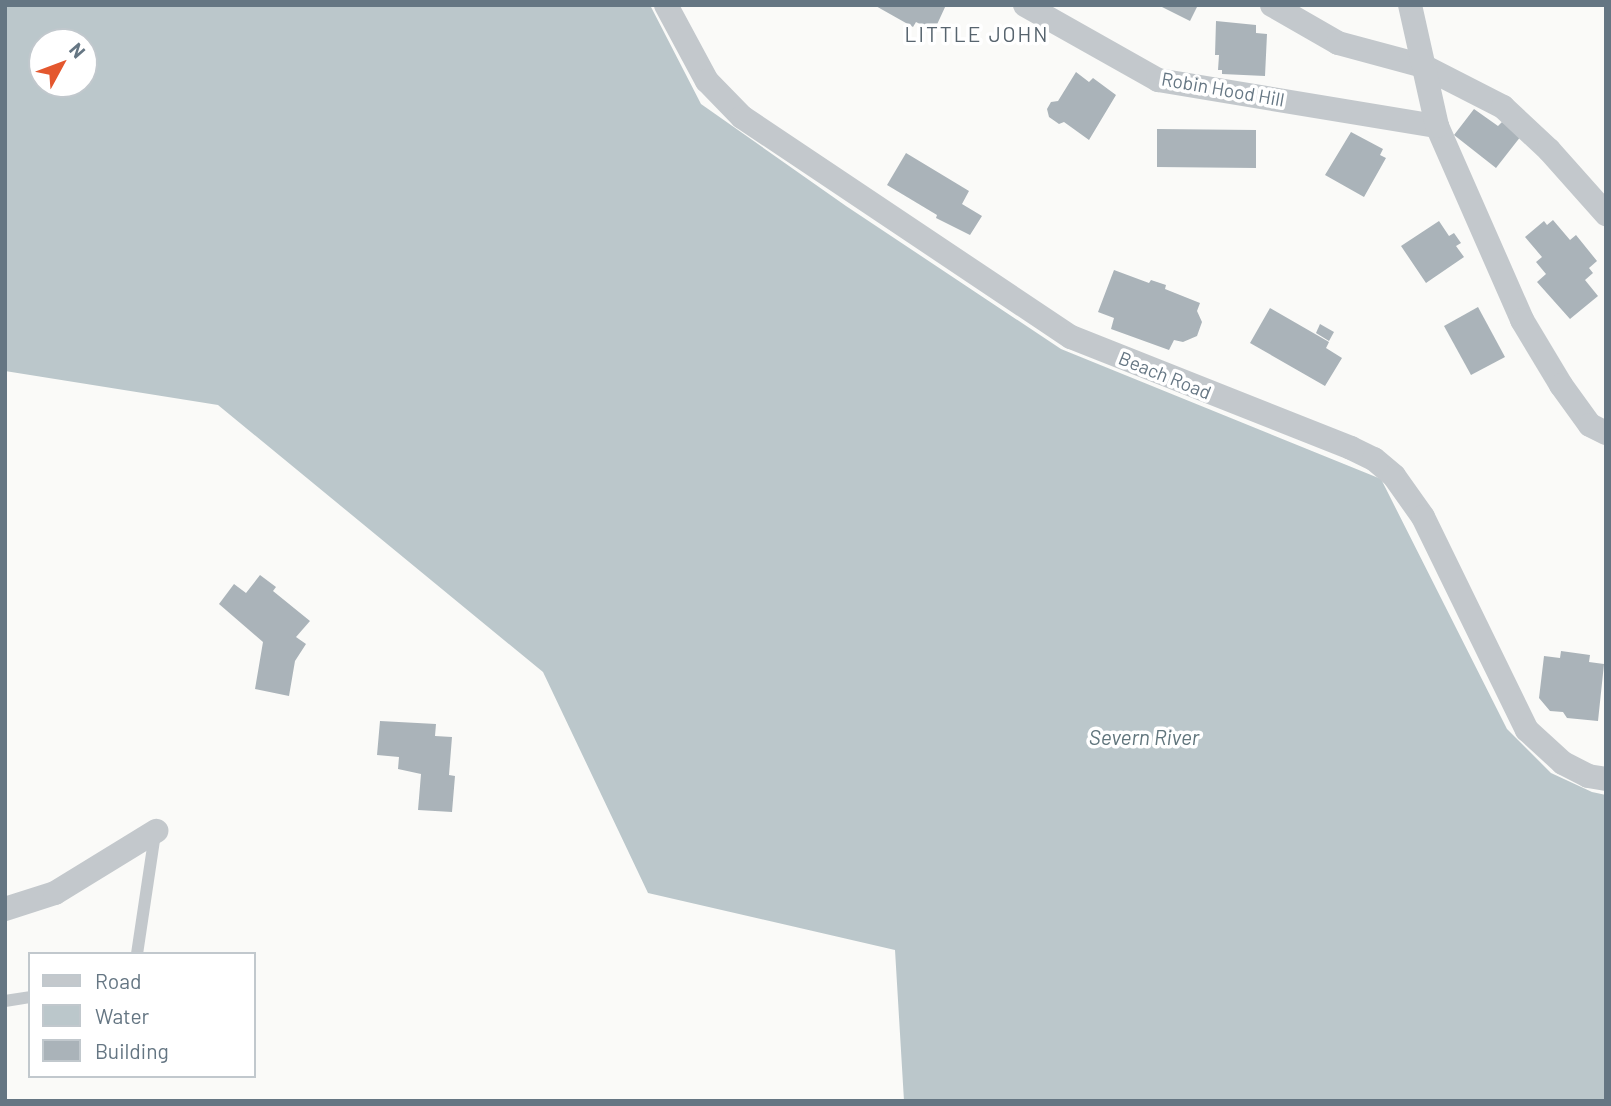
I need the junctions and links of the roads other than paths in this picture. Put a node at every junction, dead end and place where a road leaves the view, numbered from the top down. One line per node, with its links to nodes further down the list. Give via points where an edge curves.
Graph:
1 (666, 5): 9 (street, Beach Road, via 707,81 742,117 1071,337 1374,459 1394,476 1423,517 1527,730 1563,764)
2 (1025, 5): 6 (street, Robin Hood Hill, via 1158,80)
3 (1272, 5): 5 (street, via 1338,44)
4 (1410, 5): 5 (street)
5 (1423, 66): 6 (street); 7 (street, via 1503,107)
6 (1437, 126): 8 (street, via 1522,320 1590,425)
7 (1606, 214)
8 (1606, 433)
9 (1606, 779)
10 (156, 831): 11 (street, via 55,893); 12 (lane)
11 (5, 909)
12 (137, 952)
13 (28, 997): 14 (lane)
14 (5, 1001)

